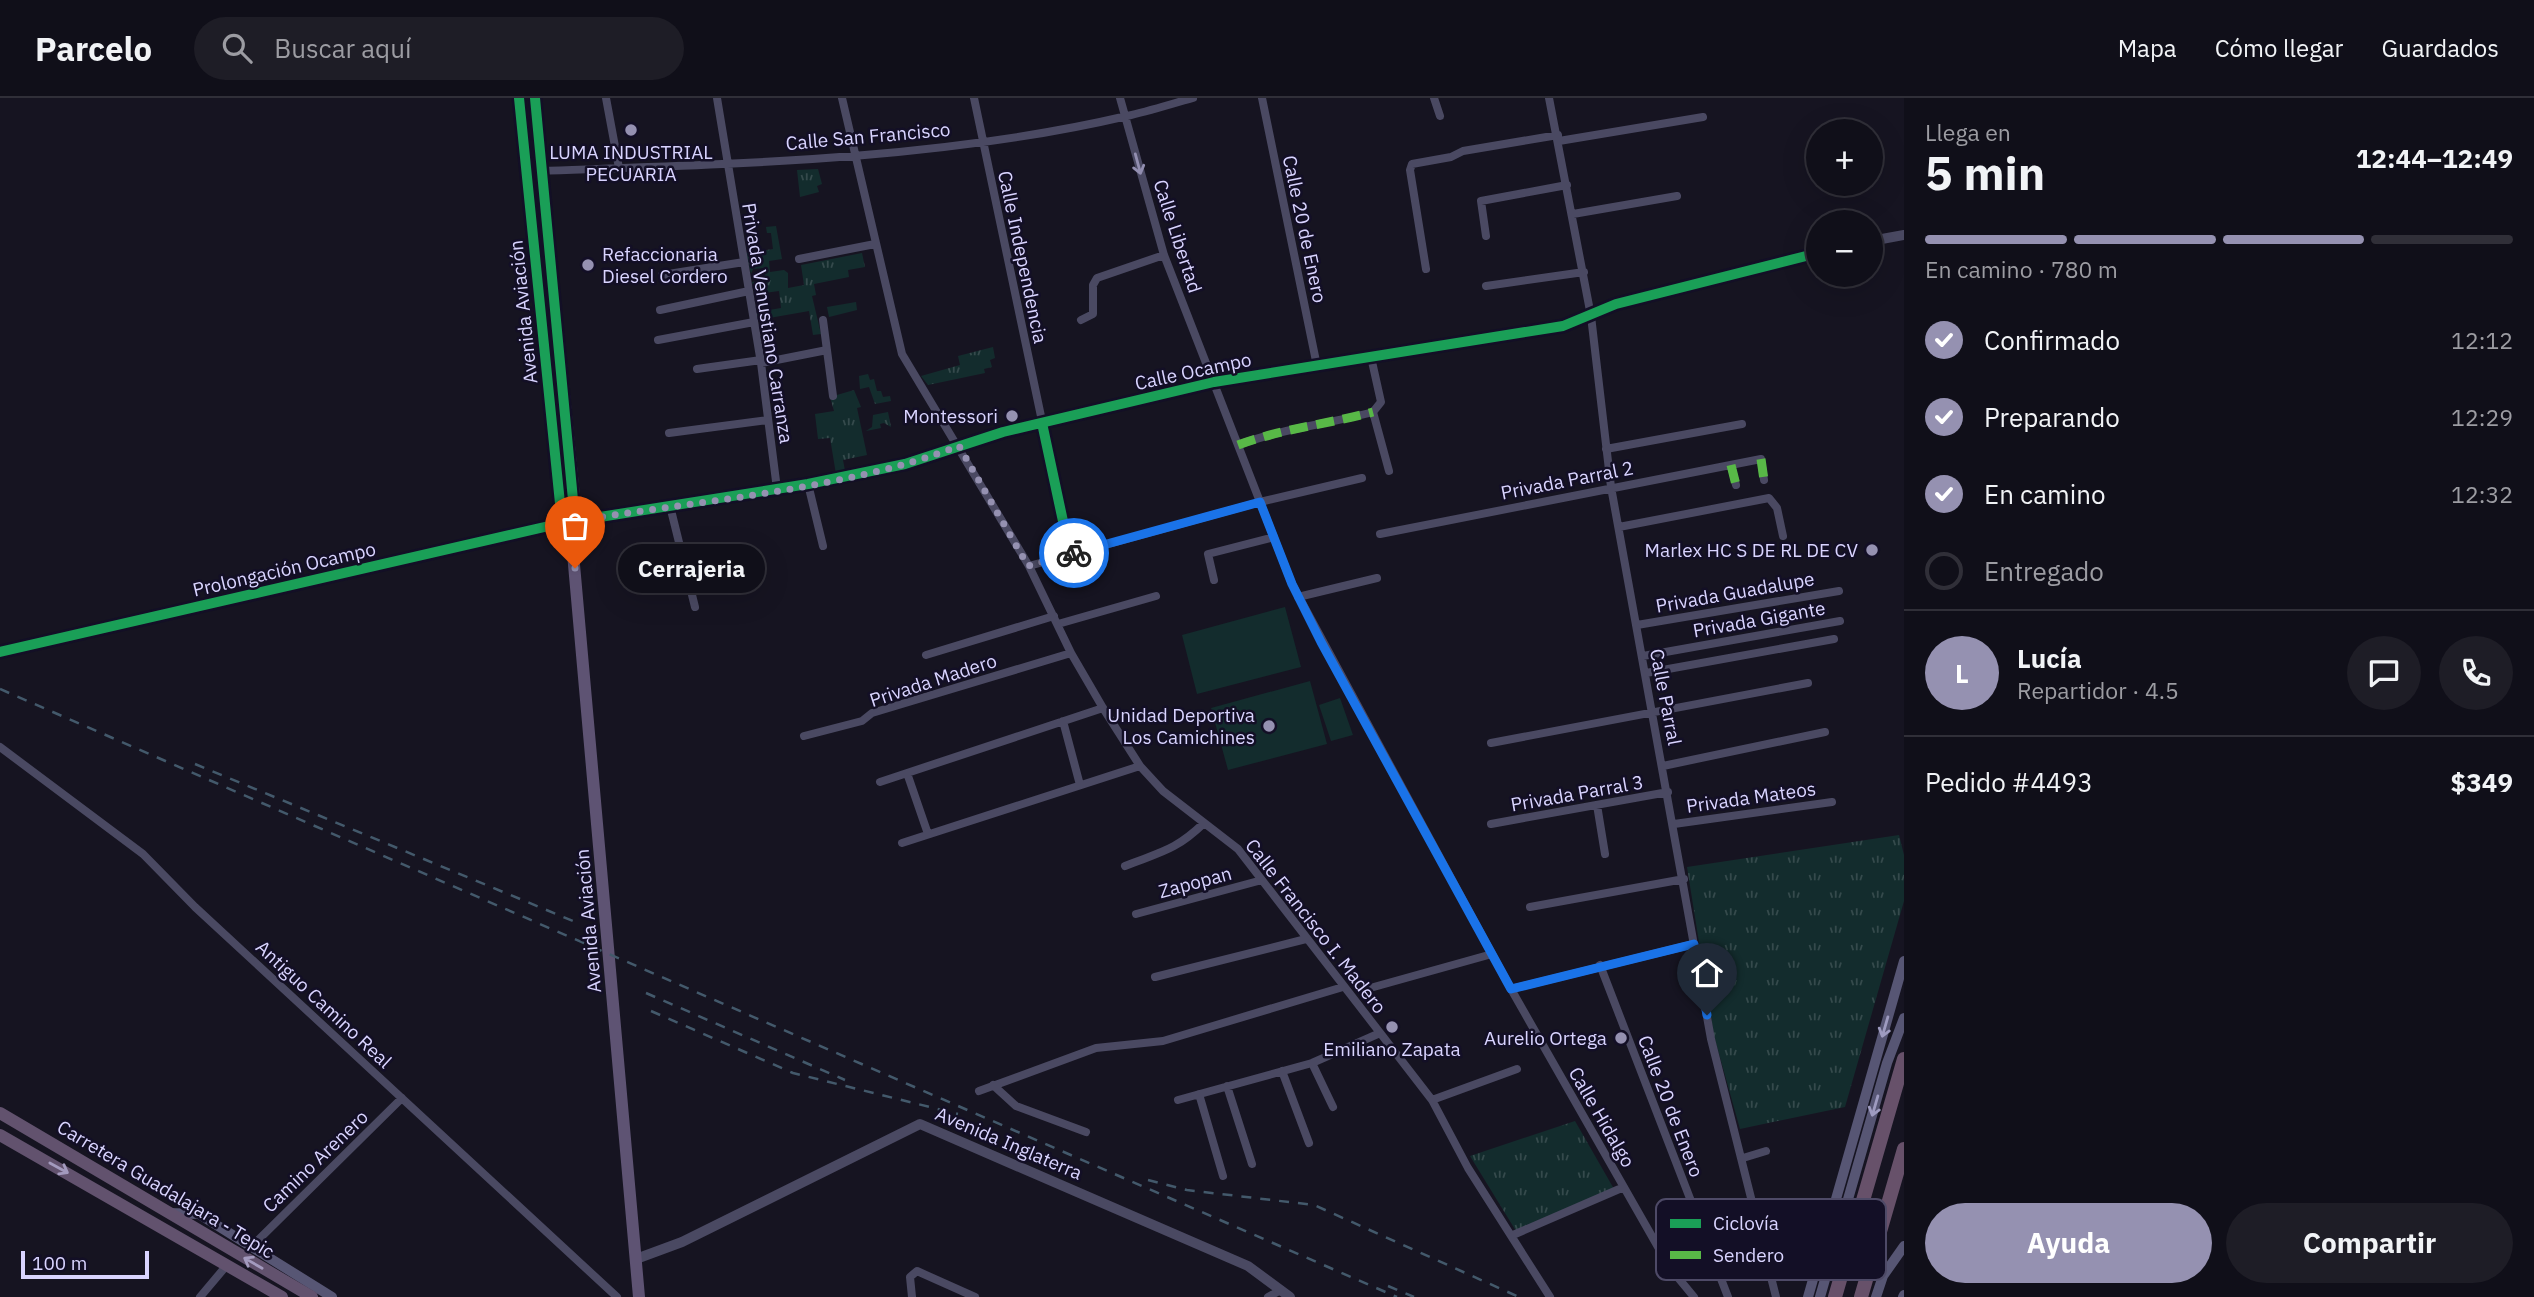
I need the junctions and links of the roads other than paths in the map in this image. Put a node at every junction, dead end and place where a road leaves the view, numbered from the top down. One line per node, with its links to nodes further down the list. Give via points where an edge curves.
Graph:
1 (519, 98): 68 (main road, Avenida Aviación)
2 (535, 98): 20 (main road, Avenida Aviación)
3 (606, 98): 19 (street)
4 (717, 98): 18 (street, Privada Venustiano Carranza)
5 (842, 98): 17 (street, Calle Francisco I. Madero)
6 (974, 98): 16 (street, Calle Independencia)
7 (1120, 98): 12 (street, Calle Libertad)
8 (1193, 98): 12 (street, Calle San Francisco)
9 (1262, 98): 46 (street, Calle 20 de Enero)
10 (1434, 98): 13 (street)
11 (1549, 98): 15 (street, Calle Parral)
12 (1125, 116): 16 (street, Calle San Francisco); 28 (street, Calle Libertad, one-way to 28)
13 (1440, 116)
14 (1703, 117): 15 (street)
15 (1559, 138): 21 (street, Calle Parral); 32 (street, via 1463,151 1412,164)
16 (982, 141): 17 (street, Calle San Francisco); 52 (street, Calle Independencia)
17 (855, 155): 18 (street, Calle San Francisco); 27 (street, Calle Francisco I. Madero)
18 (727, 163): 19 (street, Calle San Francisco); 31 (street, Privada Venustiano Carranza)
19 (619, 168): 20 (street, Calle San Francisco)
20 (541, 171): 68 (main road, Avenida Aviación)
21 (1567, 186): 23 (street, Calle Parral); 25 (street, via 1481,201)
22 (1677, 196): 23 (street)
23 (1573, 215): 33 (street, Calle Parral)
24 (1904, 235): 26 (street)
25 (1486, 236)
26 (1883, 239)
27 (875, 244): 30 (street); 56 (street, Calle Francisco I. Madero, via 902,354)
28 (1164, 255): 40 (street, via 1097,278 1093,314); 48 (street, Calle Libertad)
29 (1806, 256): 38 (street, Calle Ocampo, via 1616,304)
30 (799, 259)
31 (744, 262): 34 (street); 36 (street, Privada Venustiano Carranza)
32 (1426, 269)
33 (1584, 272): 35 (street); 38 (street, Calle Parral)
34 (662, 275)
35 (1486, 286)
36 (749, 290): 37 (street); 41 (street, Privada Venustiano Carranza)
37 (660, 310)
38 (1591, 316): 44 (street, Calle Ocampo, via 1563,326); 57 (street, Calle Parral)
39 (823, 320): 43 (street)
40 (1081, 320)
41 (754, 322): 42 (street); 45 (street, Privada Venustiano Carranza)
42 (658, 340)
43 (827, 349): 45 (street); 49 (street)
44 (1371, 358): 46 (street, Calle Ocampo); 50 (street, via 1381,402)
45 (761, 362): 47 (street); 51 (street, Privada Venustiano Carranza)
46 (1317, 366): 48 (street, Calle Ocampo)
47 (697, 369)
48 (1214, 382): 52 (street, Calle Ocampo); 55 (street, Calle Hidalgo)
49 (833, 396)
50 (1373, 412): 55 (street); 59 (street)
51 (768, 420): 54 (street); 65 (street, Privada Venustiano Carranza)
52 (1042, 423): 56 (street, Calle Ocampo); 74 (street, Calle Independencia)
53 (1742, 424): 57 (street, Privada Parral 2)
54 (669, 433)
55 (1238, 445): 66 (street, Calle Hidalgo)
56 (959, 446): 62 (street, Calle Ocampo, via 930,457); 75 (street, Calle Francisco I. Madero)
57 (1606, 449): 64 (street, Calle Parral)
58 (1731, 465): 61 (street, Privada Parral 2, via 1761,459); 63 (street); 64 (street, Privada Parral 2)
59 (1389, 471)
60 (1362, 478): 66 (street)
61 (1765, 480)
62 (808, 484): 65 (street, Calle Ocampo); 73 (street)
63 (1736, 485)
64 (1611, 487): 69 (street, Calle Parral); 70 (street, Privada Parral 2)
65 (777, 489): 67 (street, Calle Ocampo)
66 (1260, 502): 72 (street, Calle Hidalgo); 74 (street)
67 (670, 506): 68 (street, Calle Ocampo); 81 (street)
68 (569, 522): 86 (street, Prolongación Ocampo); 164 (main road, Avenida Aviación)
69 (1619, 527): 71 (street, via 1769,498 1777,508); 84 (street, Calle Parral)
70 (1380, 534)
71 (1783, 536)
72 (1273, 537): 77 (street, via 1212,552 1207,556); 80 (street, Calle Hidalgo)
73 (822, 546)
74 (1070, 554): 75 (street)
75 (1028, 566): 82 (street, Calle Francisco I. Madero)
76 (1377, 578): 80 (street)
77 (1214, 580)
78 (1839, 591): 84 (street, Privada Guadalupe)
79 (1156, 596): 82 (street)
80 (1298, 597): 120 (street, Calle Hidalgo)
81 (695, 607)
82 (1056, 620): 87 (street, Calle Francisco I. Madero); 88 (street)
83 (1840, 621): 89 (street, Privada Gigante)
84 (1637, 625): 89 (street, Calle Parral)
85 (1834, 639): 90 (street)
86 (1, 652)
87 (1071, 653): 92 (street, Calle Francisco I. Madero); 96 (street, Privada Madero)
88 (926, 655)
89 (1643, 656): 90 (street, Calle Parral)
90 (1646, 673): 93 (street, Calle Parral)
91 (1808, 683): 93 (street)
92 (1102, 708): 94 (street); 99 (street, Calle Francisco I. Madero)
93 (1654, 711): 97 (street); 100 (street, Calle Parral)
94 (1063, 721): 101 (street); 103 (street)
95 (1825, 732): 100 (street)
96 (804, 736)
97 (1491, 743)
98 (0, 747): 137 (street, Antiguo Camino Real, via 143,854)
99 (1140, 766): 103 (street); 107 (street, Calle Francisco I. Madero)
100 (1663, 766): 104 (street, Calle Parral)
101 (907, 773): 102 (street); 110 (street)
102 (880, 782)
103 (1080, 785): 110 (street)
104 (1668, 792): 106 (street, Privada Parral 3); 109 (street, Calle Parral)
105 (1832, 802): 109 (street, Privada Mateos)
106 (1597, 805): 108 (street, Privada Parral 3); 112 (street)
107 (1204, 823): 113 (street, via 1168,852); 115 (street, Calle Francisco I. Madero, via 1238,849)
108 (1491, 824)
109 (1674, 824): 114 (street, Calle Parral)
110 (928, 834): 111 (street)
111 (902, 843)
112 (1605, 854)
113 (1125, 866)
114 (1684, 879): 116 (street); 119 (street, Calle Parral)
115 (1262, 880): 117 (street, Zapopan); 118 (street, Calle Francisco I. Madero)
116 (1530, 907)
117 (1136, 914)
118 (1306, 939): 123 (street); 124 (street, Calle Francisco I. Madero)
119 (1694, 944): 122 (street); 148 (street, Calle Parral, via 1711,1039)
120 (1492, 954): 125 (street, Calle Hidalgo); 126 (street)
121 (1904, 961): 150 (main road, one-way to 150)
122 (1600, 965): 125 (street); 153 (street, Calle 20 de Enero)
123 (1156, 977)
124 (1343, 988): 128 (street, Calle Francisco I. Madero); 133 (street, via 1163,1041 1096,1048)
125 (1511, 989): 152 (street, Calle Hidalgo)
126 (1363, 990)
127 (1904, 1018): 142 (main road, one-way to 142)
128 (1380, 1032): 130 (street); 139 (street, Calle Francisco I. Madero)
129 (1904, 1059): 157 (highway)
130 (1312, 1063): 132 (street); 140 (street)
131 (1517, 1069): 139 (street)
132 (1282, 1071): 134 (street); 145 (street)
133 (993, 1085): 135 (street); 143 (street, via 1016,1106)
134 (1227, 1086): 136 (street); 149 (street)
135 (979, 1091)
136 (1199, 1094): 138 (street); 151 (street)
137 (402, 1098): 163 (street, Camino Arenero); 181 (street, Antiguo Camino Real)
138 (1178, 1100)
139 (1432, 1100): 160 (street, Calle Francisco I. Madero, via 1468,1168)
140 (1333, 1107)
141 (0, 1113): 159 (highway, Carretera Guadalajara - Tepic)
142 (1868, 1131): 150 (main road); 156 (main road)
143 (1086, 1132)
144 (0, 1135): 165 (highway, Carretera Guadalajara - Tepic, one-way to 165)
145 (1309, 1143)
146 (1904, 1149): 158 (highway)
147 (1766, 1152): 148 (street)
148 (1743, 1158): 154 (street, Calle Parral)
149 (1252, 1164)
150 (1843, 1175): 155 (main road)
151 (1223, 1176)
152 (1624, 1187): 160 (street); 161 (street, Calle Hidalgo)
153 (1690, 1199)
154 (1753, 1199)
155 (1836, 1199)
156 (1849, 1199)
157 (1863, 1199)
158 (1886, 1211)
159 (167, 1213): 163 (main road, via 199,1214); 179 (highway, Carretera Guadalajara - Tepic, one-way to 159)
160 (1513, 1235): 187 (street, Calle Francisco I. Madero)
161 (1656, 1243)
162 (1904, 1246): 166 (main road)
163 (251, 1247): 180 (main road)
164 (635, 1259): 175 (street, Avenida Inglaterra, via 682,1242 920,1124 1248,1266); 182 (main road, Avenida Aviación)
165 (227, 1265): 167 (highway, Carretera Guadalajara - Tepic); 176 (street)
166 (1886, 1272)
167 (239, 1273): 177 (main road); 178 (highway, Carretera Guadalajara - Tepic)
168 (1680, 1280): 188 (street, Calle Hidalgo)
169 (1721, 1280): 189 (street, Calle 20 de Enero)
170 (1813, 1280): 190 (main road)
171 (1826, 1280): 191 (main road)
172 (1840, 1280): 192 (highway)
173 (1866, 1280): 193 (highway)
174 (1882, 1280): 194 (main road)
175 (1281, 1290): 185 (street); 186 (street, Avenida Inglaterra)
176 (201, 1297)
177 (272, 1297)
178 (282, 1297)
179 (312, 1297)
180 (332, 1297)
181 (617, 1297)
182 (639, 1297)
183 (912, 1297): 184 (street, via 910,1277 921,1271)
184 (975, 1297)
185 (1268, 1297)
186 (1290, 1297)
187 (1550, 1297)
188 (1694, 1297)
189 (1728, 1297)
190 (1808, 1297)
191 (1821, 1297)
192 (1835, 1297)
193 (1861, 1297)
194 (1877, 1297)

